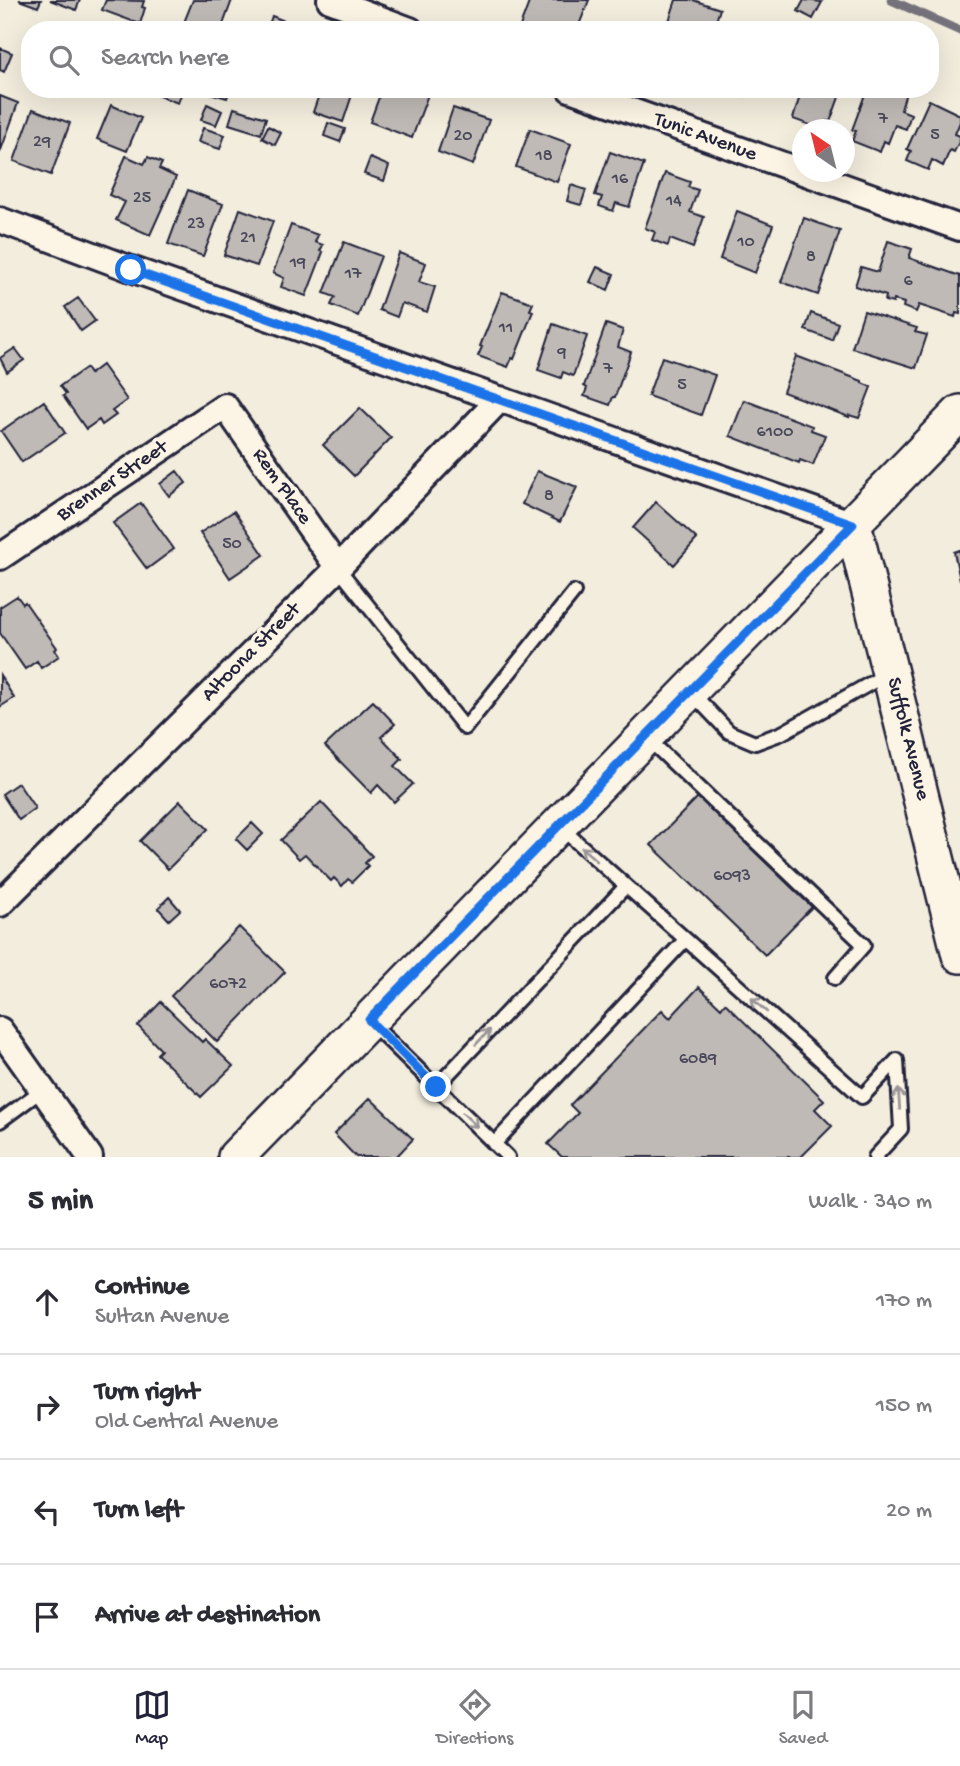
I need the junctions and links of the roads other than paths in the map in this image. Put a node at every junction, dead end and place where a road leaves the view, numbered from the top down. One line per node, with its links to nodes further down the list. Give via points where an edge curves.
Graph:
1 (330, 0): 2 (street)
2 (386, 21)
3 (595, 98): 5 (street, Tunic Avenue)
4 (0, 220): 6 (street)
5 (960, 228)
6 (500, 399): 9 (street); 11 (street, Altoona Street)
7 (225, 406): 10 (street, Brenner Street); 11 (street, Rem Place)
8 (960, 414): 9 (main road)
9 (853, 524): 13 (main road, Suffolk Avenue); 14 (main road)
10 (0, 557)
11 (338, 568): 12 (lane, via 465,728); 18 (street, Altoona Street)
12 (573, 592)
13 (891, 672): 14 (lane, via 782,733 755,743 729,732); 20 (main road, Suffolk Avenue)
14 (690, 691): 15 (main road)
15 (646, 736): 16 (main road); 21 (lane, via 864,945)
16 (558, 826): 17 (lane, one-way to 16); 22 (main road)
17 (626, 887): 19 (lane); 24 (lane, one-way to 17)
18 (0, 904)
19 (685, 940): 27 (lane); 31 (lane, one-way to 19, via 901,1129 897,1060 862,1097)
20 (960, 955)
21 (835, 978)
22 (369, 1020): 24 (lane); 29 (main road)
23 (0, 1030): 25 (street)
24 (436, 1087): 27 (lane, one-way to 27)
25 (42, 1090): 26 (lane); 28 (street)
26 (0, 1121)
27 (494, 1144): 30 (lane)
28 (90, 1157)
29 (236, 1157)
30 (508, 1157)
31 (875, 1157)

